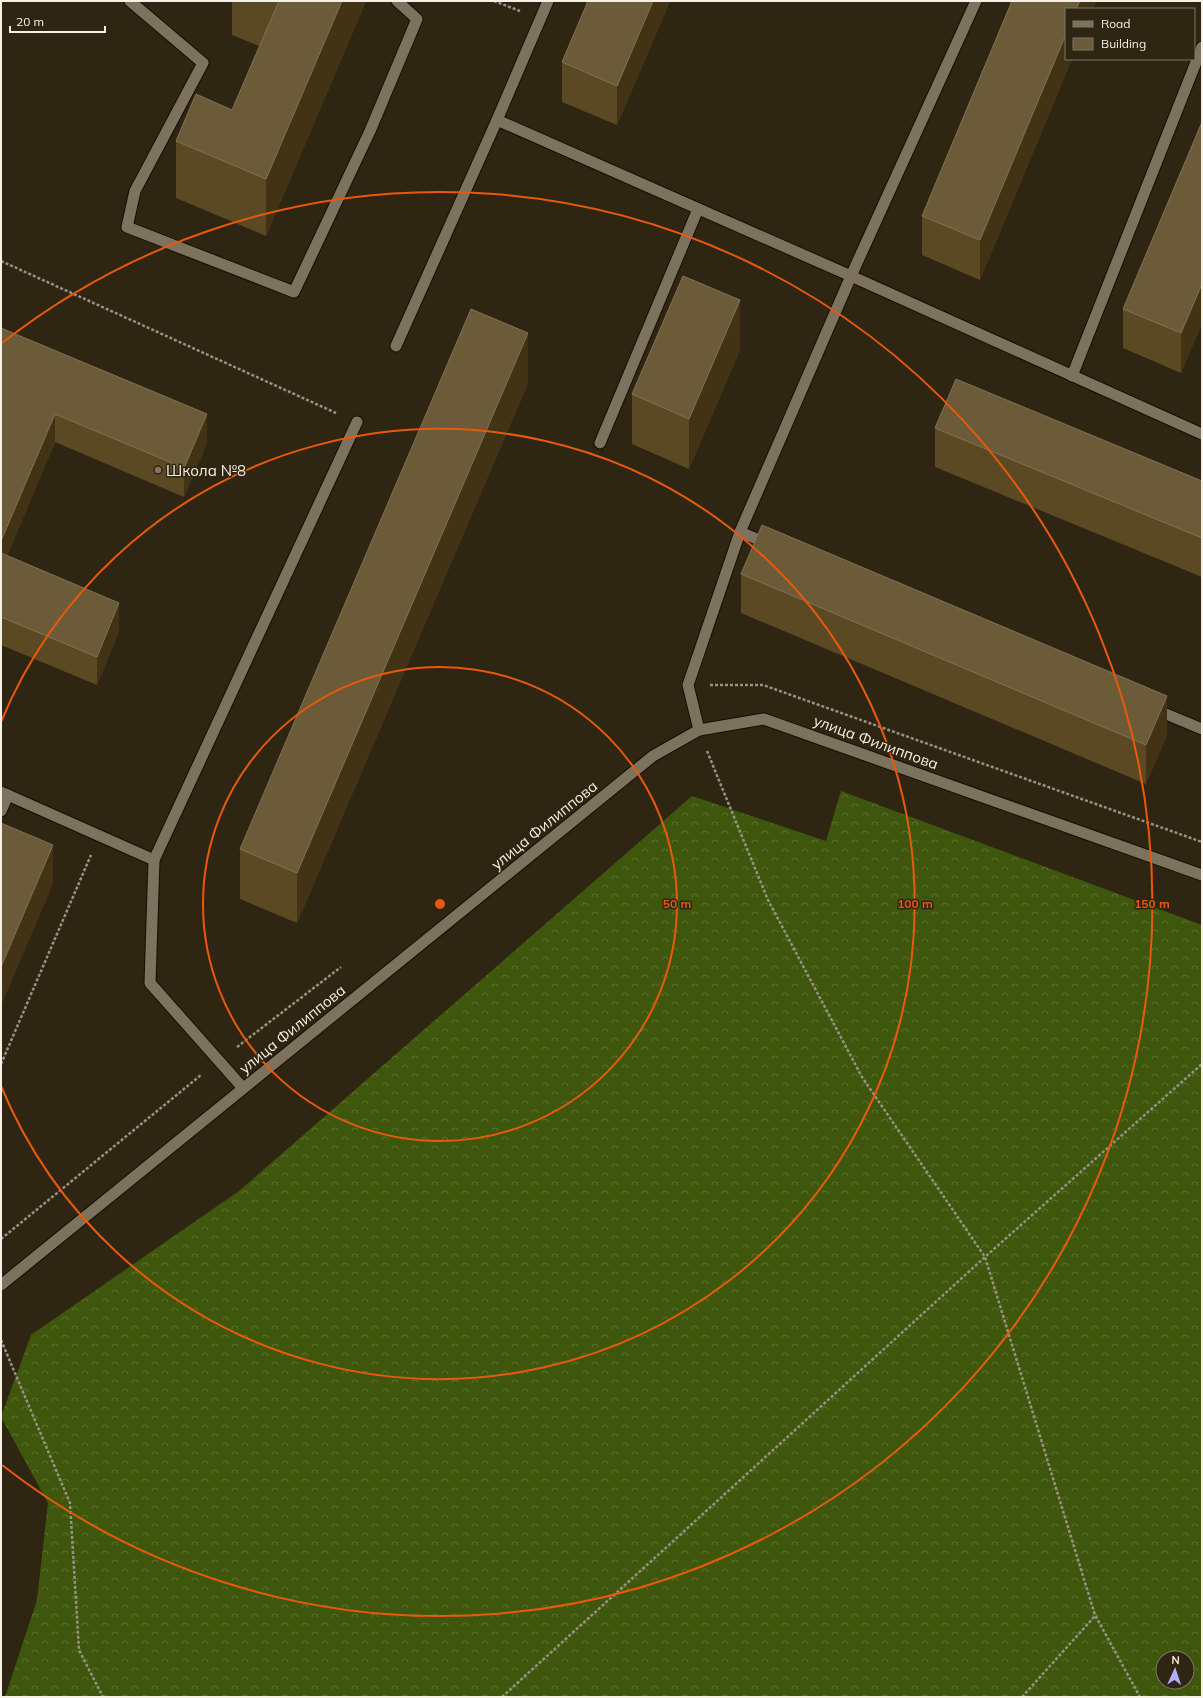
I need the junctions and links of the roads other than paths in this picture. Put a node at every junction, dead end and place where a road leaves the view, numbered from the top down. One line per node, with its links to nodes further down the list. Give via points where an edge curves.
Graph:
1 (130, 1): 2 (street, via 203,63 135,191 127,227 294,292 370,131 417,19)
2 (397, 1)
3 (548, 1): 6 (street)
4 (976, 1): 8 (street)
5 (1202, 47): 10 (street)
6 (497, 120): 7 (street); 9 (street)
7 (698, 209): 8 (street); 13 (street)
8 (851, 276): 10 (street); 14 (street)
9 (396, 346)
10 (1072, 376): 12 (street)
11 (357, 422): 21 (street)
12 (1202, 434)
13 (600, 443)
14 (740, 532): 15 (street); 18 (street, via 688,685)
15 (777, 547)
16 (1143, 704): 17 (street)
17 (1202, 729)
18 (698, 730): 22 (street, улица Филиппова, via 764,719); 23 (street, улица Филиппова, via 653,756)
19 (4, 793): 20 (street); 21 (street)
20 (1, 811)
21 (154, 860): 23 (street, via 150,983)
22 (1202, 875)
23 (243, 1088): 24 (street, улица Филиппова)
24 (1, 1285)

